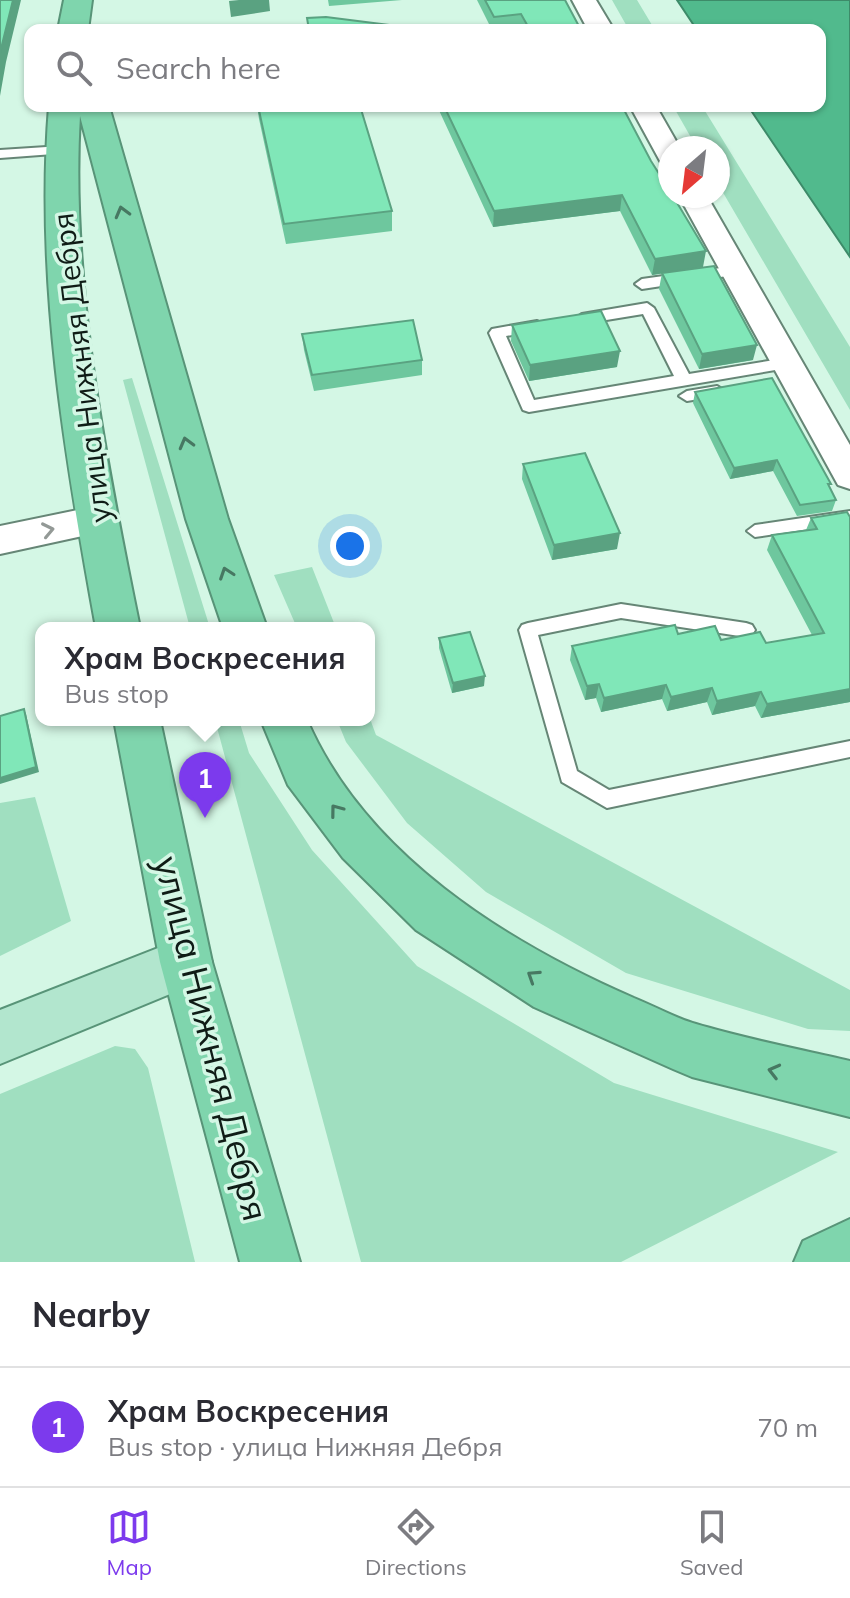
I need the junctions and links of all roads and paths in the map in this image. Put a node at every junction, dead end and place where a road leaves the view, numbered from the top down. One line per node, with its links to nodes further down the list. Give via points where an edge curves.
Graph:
1 (78, 0): 3 (highway)
2 (584, 0): 4 (street)
3 (74, 24)
4 (598, 24)
5 (65, 112): 9 (highway, улица Нижняя Дебря)
6 (95, 112): 22 (highway, one-way to 6, via 207,519)
7 (646, 112): 8 (street)
8 (660, 136)
9 (62, 150): 10 (lane); 18 (highway, улица Нижняя Дебря, via 67,300)
10 (0, 154)
11 (700, 208): 12 (street)
12 (735, 271): 13 (lane); 14 (street)
13 (642, 284)
14 (791, 370): 15 (lane); 16 (street)
15 (686, 388): 15 (lane, via 529,406 497,333 647,308)
16 (850, 476)
17 (850, 517): 19 (lane)
18 (97, 520): 20 (street, one-way to 18); 21 (highway, улица Нижняя Дебря)
19 (755, 531)
20 (0, 540)
21 (117, 622)
22 (243, 622)
23 (746, 630): 26 (lane, via 621,611 528,630 569,776 607,799)
24 (138, 726): 27 (highway, улица Нижняя Дебря)
25 (287, 726): 29 (highway, one-way to 25, via 692,1050 553,989 434,913 360,842 305,770)
26 (850, 749)
27 (186, 962): 28 (main road); 31 (highway, улица Нижняя Дебря)
28 (0, 1037)
29 (850, 1089)
30 (850, 1249): 32 (highway)
31 (270, 1262)
32 (824, 1262)

